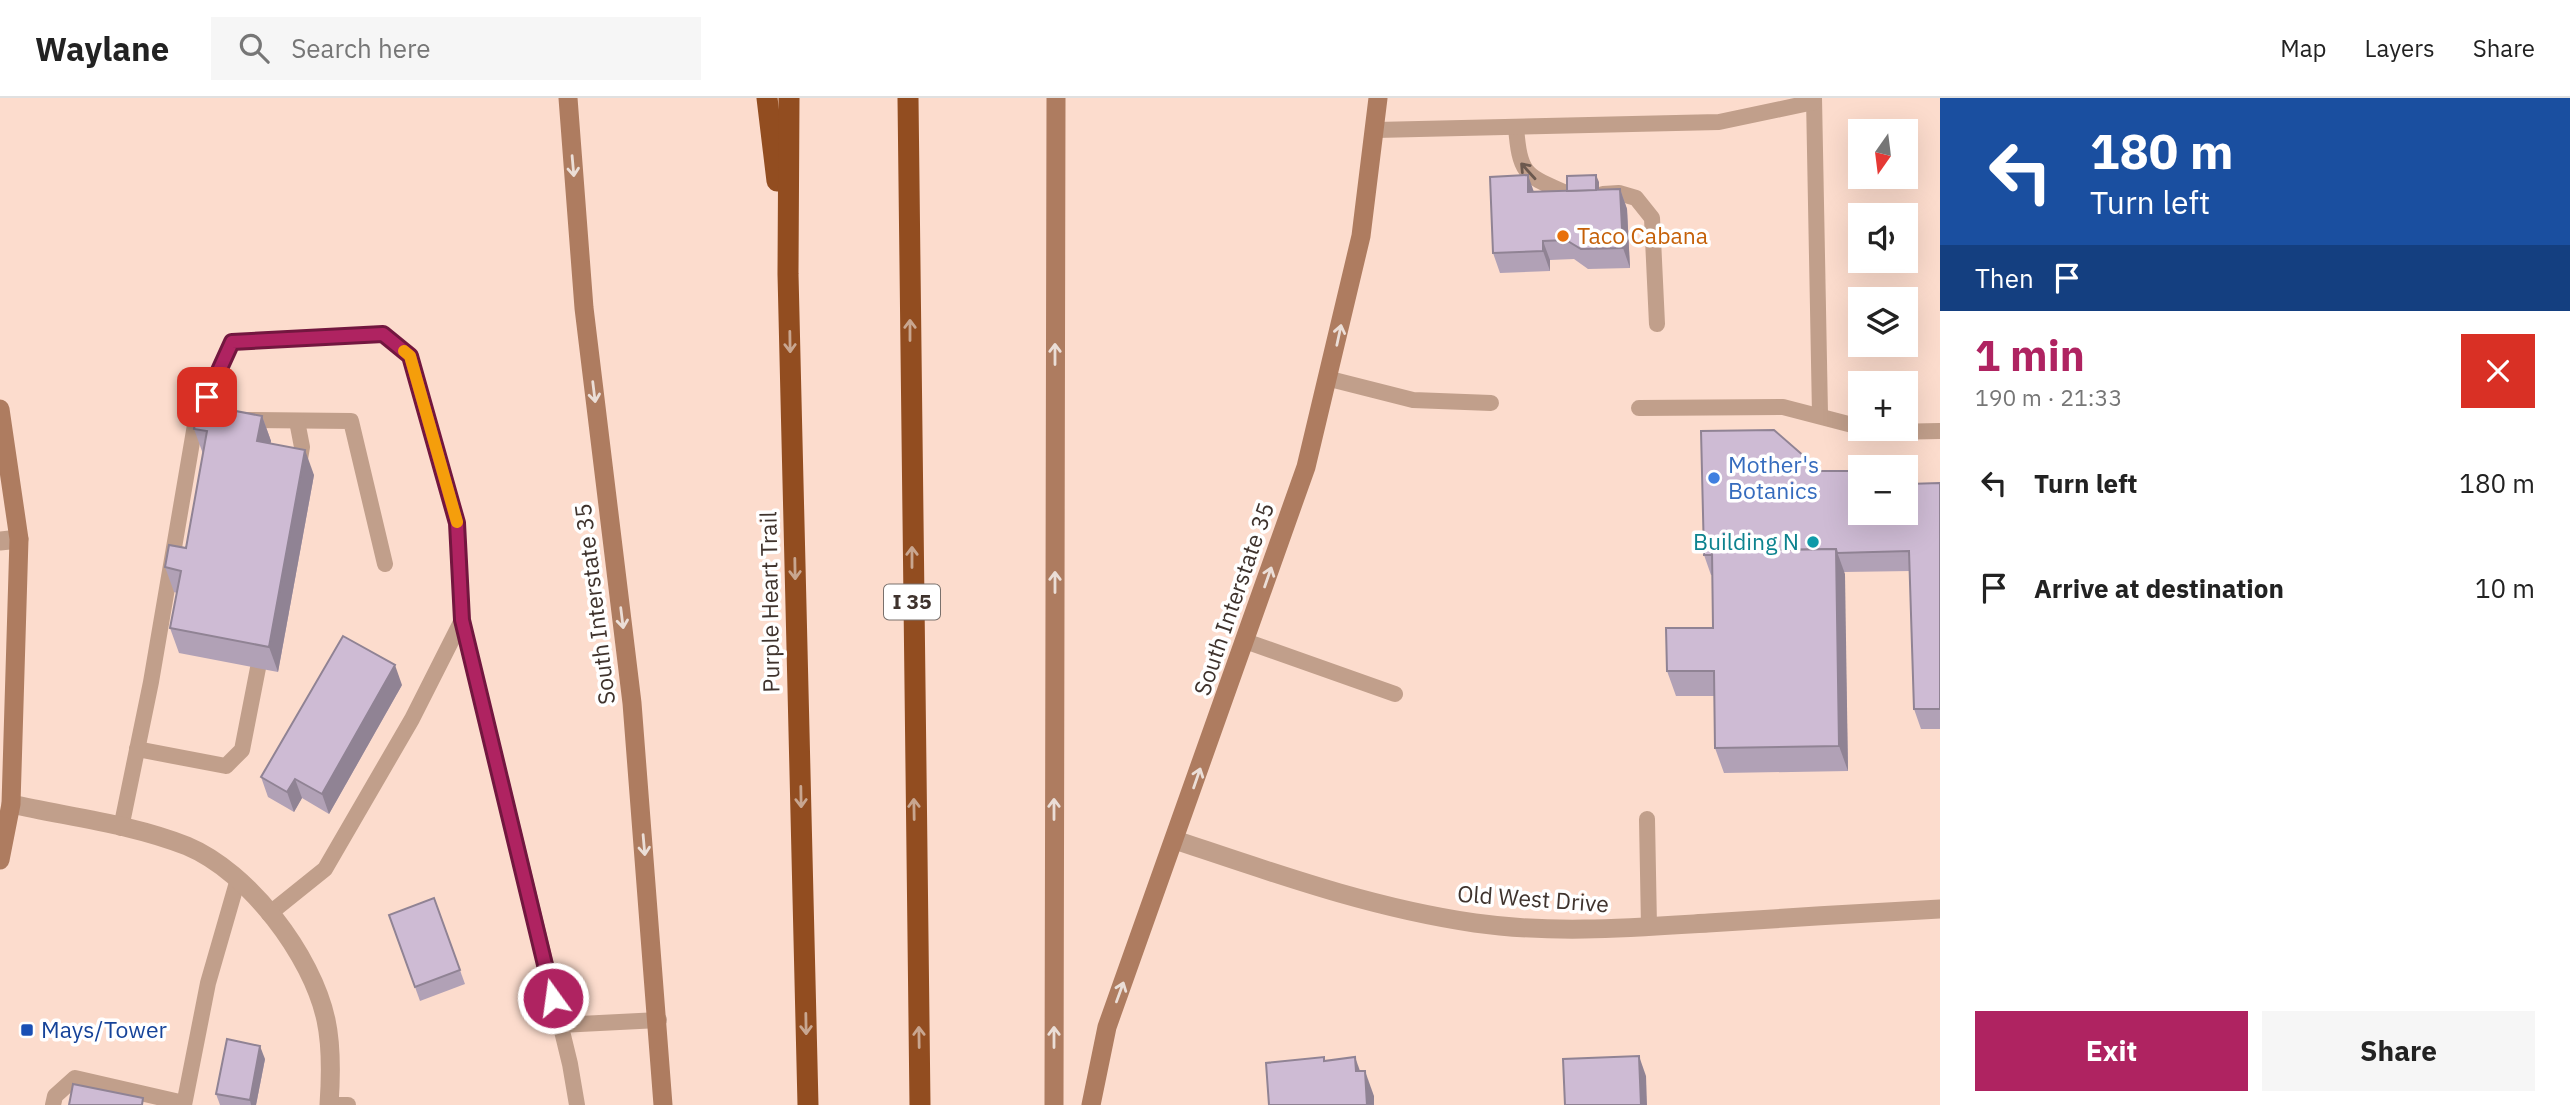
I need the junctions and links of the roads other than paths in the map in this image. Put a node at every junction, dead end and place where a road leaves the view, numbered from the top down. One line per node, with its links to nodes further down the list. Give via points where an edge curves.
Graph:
1 (568, 98): 41 (main road, South Interstate 35, one-way to 41, via 584,308 632,702)
2 (767, 98): 12 (highway)
3 (789, 98): 12 (highway, Purple Heart Trail)
4 (908, 98): 50 (highway, I 35, one-way to 4)
5 (1056, 98): 51 (main road, one-way to 5)
6 (1378, 98): 9 (main road, South Interstate 35)
7 (1814, 100): 8 (lane, via 1719,122); 18 (lane)
8 (1516, 127): 9 (lane); 11 (lane, one-way to 8, via 1530,177 1518,160)
9 (1376, 130): 14 (main road, South Interstate 35, one-way to 9, via 1361,236)
10 (1599, 194): 13 (lane, via 1636,198 1652,218)
11 (1570, 195)
12 (788, 274): 49 (highway, Purple Heart Trail, one-way to 49)
13 (1657, 324)
14 (1329, 379): 15 (lane, via 1413,401); 28 (main road, South Interstate 35, one-way to 14, via 1306,467)
15 (1491, 403)
16 (0, 408): 25 (main road)
17 (1639, 408): 18 (lane, via 1783,407)
18 (1820, 414): 21 (lane)
19 (209, 419): 20 (lane); 27 (lane, via 232,342 383,334 410,356 457,523); 31 (lane)
20 (297, 421): 24 (lane, via 302,447); 26 (lane, via 351,421)
21 (1848, 423)
22 (1918, 431): 23 (lane)
23 (1940, 431)
24 (298, 472)
25 (10, 540): 32 (main road)
26 (384, 564)
27 (462, 620): 39 (lane, via 412,719 325,869); 42 (lane)
28 (1245, 641): 30 (lane); 35 (main road, South Interstate 35, one-way to 28)
29 (258, 668): 31 (lane, via 242,750 226,766)
30 (1395, 695)
31 (137, 749): 34 (lane)
32 (11, 804): 34 (street); 36 (main road)
33 (1647, 819): 40 (lane)
34 (121, 828): 37 (street, via 187,846)
35 (1175, 840): 40 (street, Old West Drive, via 1327,891 1410,912 1546,929); 52 (main road, South Interstate 35, one-way to 35, via 1107,1027)
36 (0, 860)
37 (239, 879): 39 (street); 43 (lane, via 208,983)
38 (1940, 909): 40 (street, Old West Drive)
39 (269, 914): 45 (street, via 312,979 326,1019 331,1061)
40 (1649, 927)
41 (659, 1020): 42 (lane); 48 (main road, South Interstate 35)
42 (560, 1025): 47 (lane)
43 (184, 1104): 44 (lane, via 75,1079 55,1096)
44 (54, 1105)
45 (329, 1105): 46 (lane)
46 (348, 1105)
47 (577, 1105)
48 (663, 1105)
49 (808, 1105)
50 (920, 1105)
51 (1054, 1105)
52 (1091, 1105)

